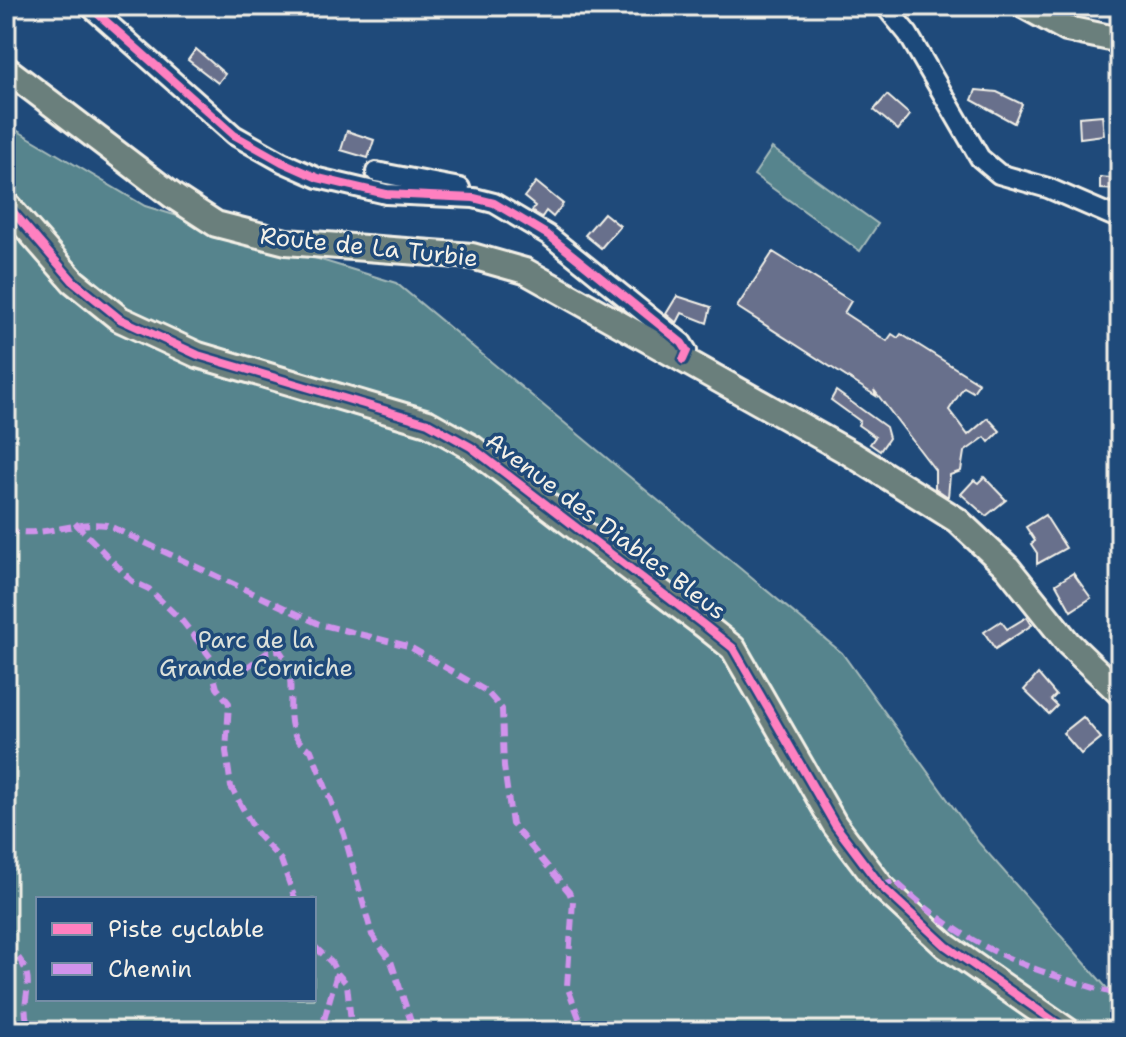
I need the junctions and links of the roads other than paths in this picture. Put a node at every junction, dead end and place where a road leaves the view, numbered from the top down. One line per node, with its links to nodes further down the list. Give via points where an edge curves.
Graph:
1 (89, 6): 7 (street, via 234,135 282,162 318,178 386,194)
2 (885, 6): 9 (street, via 908,34 980,158 999,174)
3 (1025, 6): 4 (main road, via 1067,29)
4 (1120, 40)
5 (6, 69): 10 (main road, Route de La Turbie, via 216,224 286,242 501,262)
6 (376, 172): 7 (street, via 459,188)
7 (474, 198): 10 (street, via 520,216 548,235 682,343 687,351)
8 (6, 204): 12 (main road, Avenue des Diables Bleus, via 73,281 120,319 198,355 428,423 471,447 704,625 733,648 835,825 881,886 946,946)
9 (1120, 219)
10 (683, 360): 11 (main road, Route de La Turbie, via 957,520 1008,568 1068,643)
11 (1120, 693)
12 (1068, 1031)

